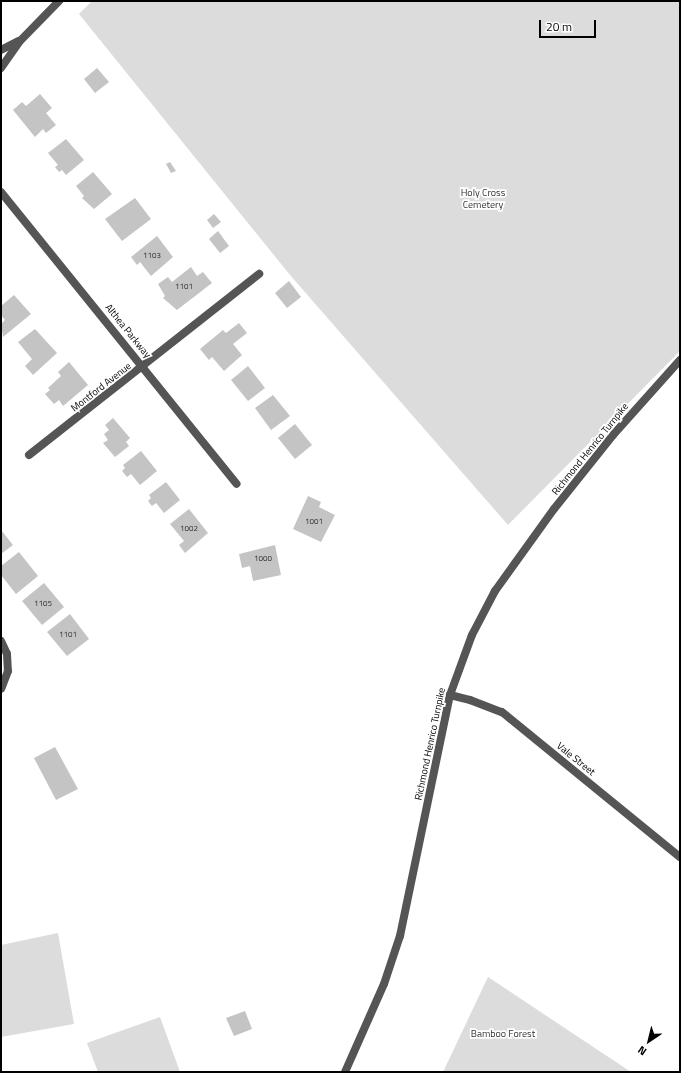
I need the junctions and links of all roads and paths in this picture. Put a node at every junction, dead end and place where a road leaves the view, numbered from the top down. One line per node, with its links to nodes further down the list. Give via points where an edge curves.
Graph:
1 (59, 1): 2 (street)
2 (20, 41): 3 (street); 4 (street)
3 (1, 50)
4 (1, 68)
5 (1, 192): 8 (street, Althea Parkway)
6 (259, 274): 8 (street, Montford Avenue)
7 (680, 360): 13 (street, Richmond Henrico Turnpike, via 613,435 518,556 484,609)
8 (144, 366): 9 (street, Montford Avenue); 10 (street, Althea Parkway)
9 (30, 455)
10 (237, 484)
11 (1, 641): 12 (street, via 7,654 8,671)
12 (1, 689)
13 (450, 695): 14 (street, Vale Street, via 502,712); 15 (street, Richmond Henrico Turnpike, via 400,936 384,984)
14 (680, 857)
15 (344, 1072)

